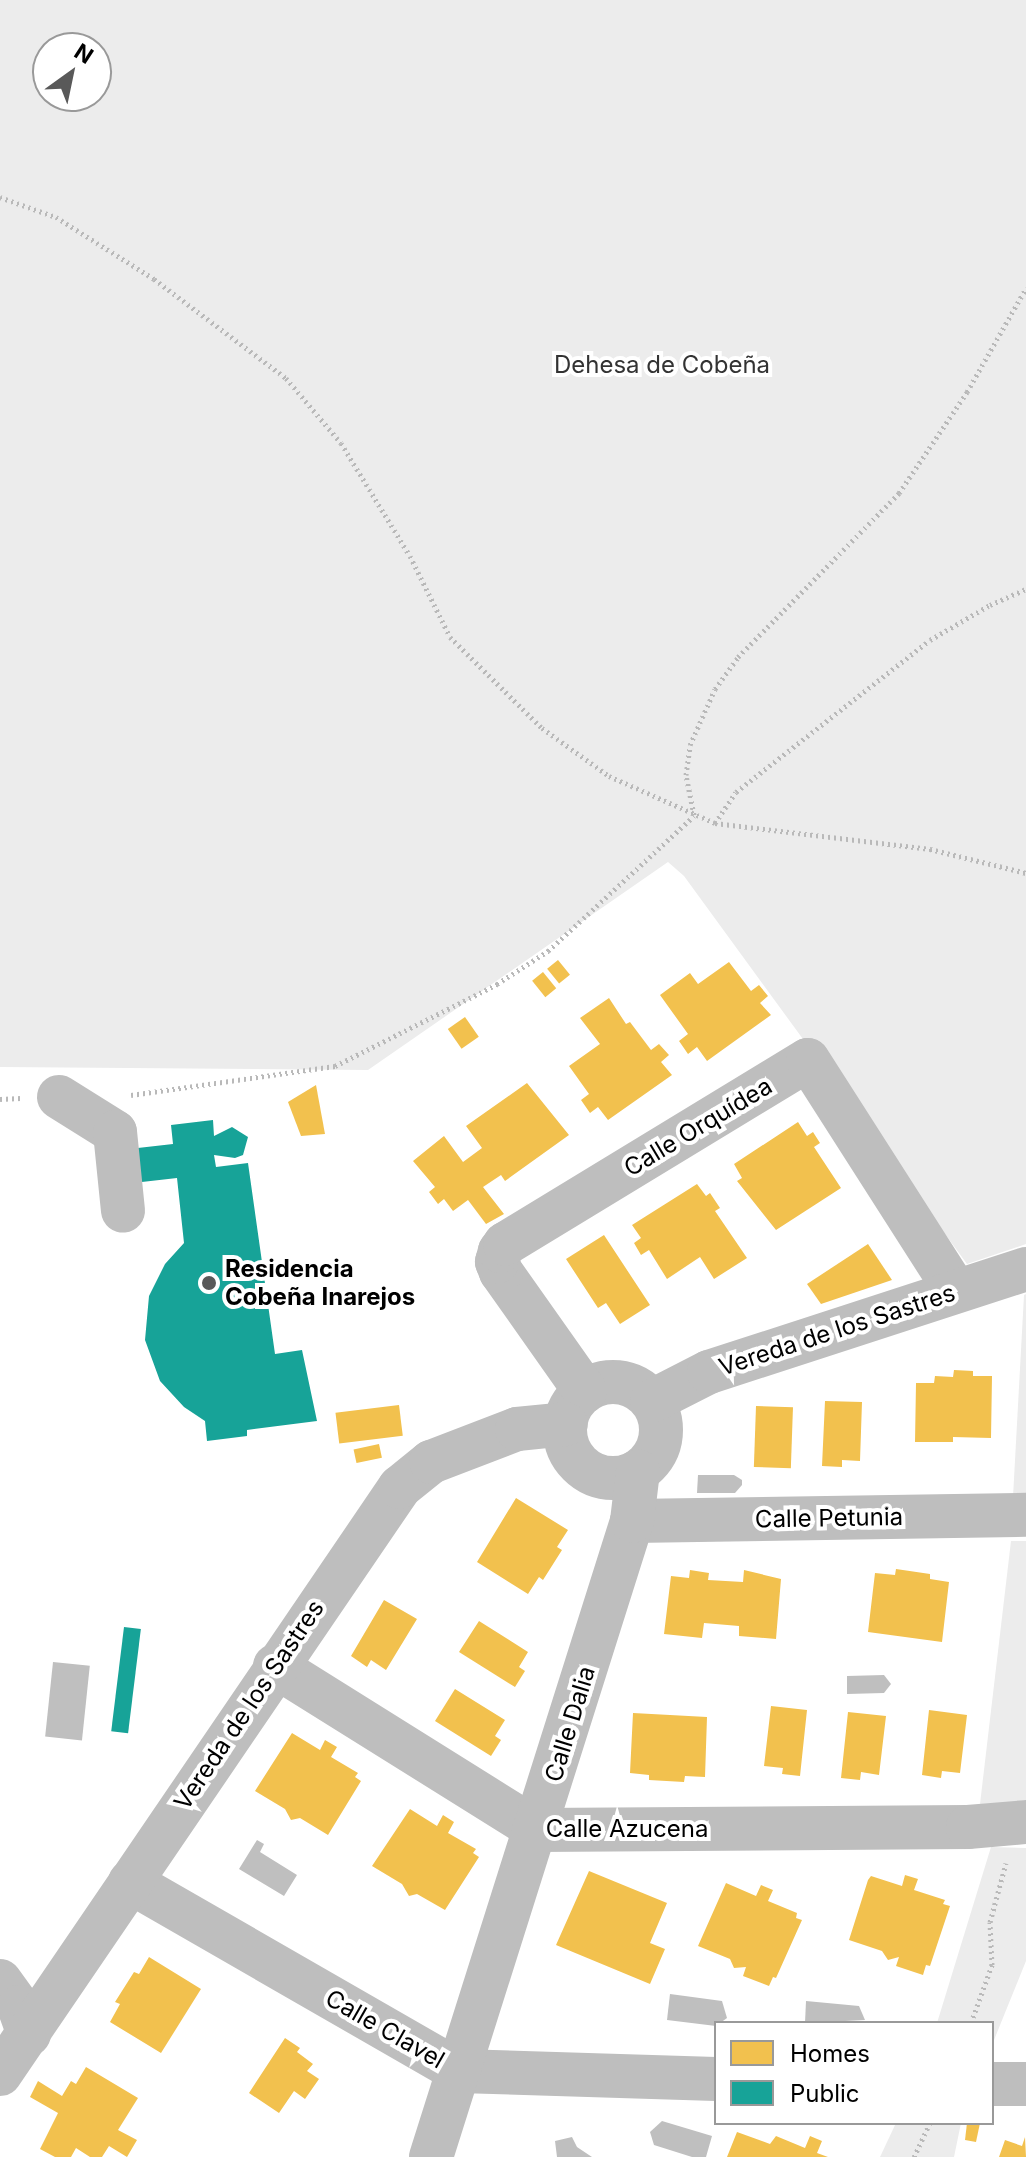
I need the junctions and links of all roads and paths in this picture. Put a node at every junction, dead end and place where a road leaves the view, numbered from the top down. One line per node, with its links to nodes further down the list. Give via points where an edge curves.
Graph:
1 (0, 197): 4 (path, via 68,225 154,279 286,378 341,443 410,556 450,637 542,728 609,776)
2 (1026, 288): 4 (path, via 967,392 899,493 738,657 715,689 690,745 686,775)
3 (1026, 589): 5 (path, via 930,640 736,792)
4 (694, 816): 5 (path); 7 (path, via 548,951 497,984 335,1066)
5 (715, 823): 6 (path, via 930,849)
6 (1026, 873)
7 (120, 1095)
8 (59, 1097): 9 (path); 10 (street, via 115,1132)
9 (0, 1099)
10 (123, 1211)
11 (1026, 1269): 12 (street, Vereda de los Sastres)
12 (955, 1290): 13 (street, Vereda de los Sastres, via 709,1372); 14 (street, Calle Orquídea, via 808,1060 500,1251 501,1272)
13 (652, 1401): 14 (street, Vereda de los Sastres, via 641,1391 613,1382); 15 (street, via 660,1439 650,1461)
14 (576, 1408): 15 (street, via 566,1439 581,1466 609,1478); 18 (street, Vereda de los Sastres, via 430,1451)
15 (638, 1471): 17 (street, Calle Dalia)
16 (1026, 1515): 17 (street, Calle Petunia)
17 (632, 1521): 20 (street, Calle Dalia)
18 (275, 1666): 20 (street, Calle Azucena); 21 (street, Vereda de los Sastres)
19 (1021, 1822): 20 (street, Calle Azucena, via 968,1827); 23 (path, via 990,1922 992,1965)
20 (537, 1830): 25 (street, Calle Dalia)
21 (130, 1882): 24 (street, Vereda de los Sastres); 25 (street, Calle Clavel)
22 (0, 1981): 24 (street, via 19,2007)
23 (972, 2021)
24 (29, 2034): 26 (street, Vereda de los Sastres)
25 (459, 2071): 27 (street, Calle Clavel); 31 (street, Calle Dalia)
26 (0, 2074)
27 (714, 2079)
28 (994, 2084): 29 (street)
29 (1026, 2084)
30 (929, 2125): 32 (path)
31 (431, 2157)
32 (914, 2157)

